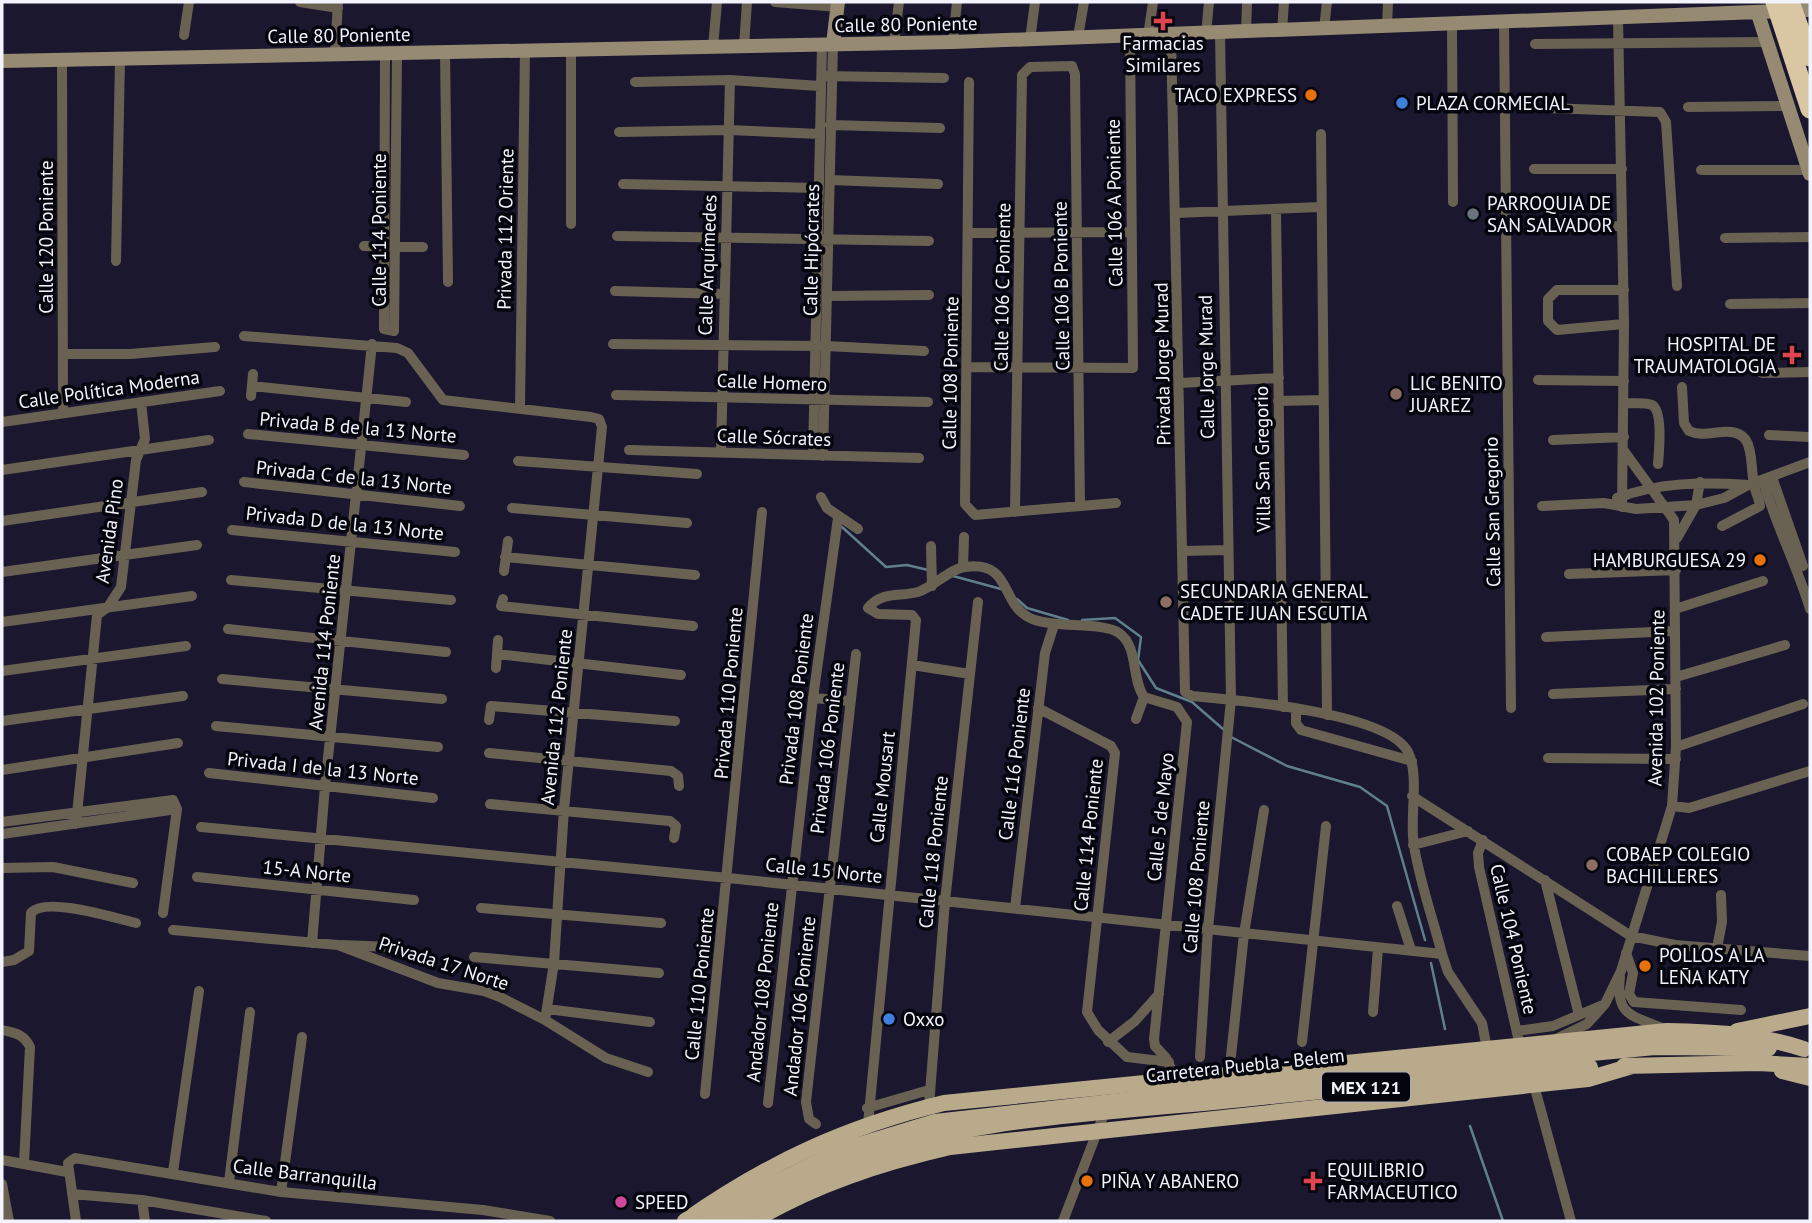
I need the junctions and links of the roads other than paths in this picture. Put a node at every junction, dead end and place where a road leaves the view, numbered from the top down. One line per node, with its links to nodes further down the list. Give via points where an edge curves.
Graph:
1 (189, 2): 32 (street)
2 (300, 2): 20 (street)
3 (717, 2): 45 (street)
4 (747, 2): 44 (street)
5 (775, 2): 19 (street)
6 (899, 2): 40 (street)
7 (957, 2): 38 (street)
8 (1035, 2): 37 (street)
9 (1084, 2): 35 (street)
10 (1153, 2): 33 (street)
11 (1209, 2): 31 (street, Calle Jorge Murad)
12 (1247, 2): 30 (street)
13 (1284, 2): 29 (street)
14 (1327, 2): 28 (street)
15 (1388, 2): 26 (street)
16 (1775, 2): 66 (highway, bridge)
17 (1790, 2): 51 (highway, bridge)
18 (1802, 2): 27 (highway)
19 (838, 4): 43 (street)
20 (338, 5): 50 (street)
21 (1810, 10): 22 (street, Calle 80 Poniente)
22 (1758, 14): 23 (street, Calle 80 Poniente); 39 (street)
23 (1618, 19): 24 (street, Calle 80 Poniente); 42 (street)
24 (1504, 23): 25 (street, Calle 80 Poniente); 261 (street, Calle San Gregorio)
25 (1452, 24): 26 (street, Calle 80 Poniente); 85 (street)
26 (1387, 27): 28 (street, Calle 80 Poniente)
27 (1810, 28): 54 (street)
28 (1324, 29): 29 (street, Calle 80 Poniente)
29 (1282, 31): 30 (street, Calle 80 Poniente)
30 (1245, 33): 31 (street, Calle 80 Poniente)
31 (1213, 34): 34 (street, Calle 80 Poniente); 88 (street, Calle Jorge Murad)
32 (184, 35)
33 (1148, 36): 34 (street, Calle 80 Poniente); 36 (street, Calle 80 Poniente)
34 (1171, 36): 89 (street, Privada Jorge Murad)
35 (1078, 37): 36 (street, Calle 80 Poniente); 37 (street, Calle 80 Poniente)
36 (1130, 37): 93 (street, Calle 106 A Poniente)
37 (1030, 40): 38 (street, Calle 80 Poniente)
38 (953, 42): 40 (street, Calle 80 Poniente)
39 (1766, 42): 42 (street); 54 (street)
40 (894, 43): 43 (street, Calle 80 Poniente)
41 (1535, 44): 42 (street)
42 (1620, 44): 65 (street)
43 (827, 45): 44 (street, Calle 80 Poniente); 58 (street, Calle Hipócrates)
44 (744, 46): 45 (street, Calle 80 Poniente)
45 (713, 47): 46 (street, Calle 80 Poniente)
46 (571, 49): 47 (street, Calle 80 Poniente); 90 (street)
47 (525, 50): 48 (street, Calle 80 Poniente); 148 (street, Privada 112 Oriente)
48 (446, 52): 49 (street, Calle 80 Poniente); 107 (street)
49 (391, 53): 50 (street, Calle 80 Poniente); 73 (street, Calle 114 Poniente); 74 (street, Calle 114 Poniente)
50 (335, 54): 53 (street, Calle 80 Poniente)
51 (1810, 57)
52 (62, 60): 53 (street, Calle 80 Poniente); 55 (street, Calle 80 Poniente); 124 (street, Calle 120 Poniente)
53 (120, 60): 106 (street)
54 (1773, 60): 62 (street)
55 (2, 61)
56 (1030, 66): 95 (street, Calle 106 C Poniente, via 1022,75); 96 (street, Calle 106 B Poniente, via 1072,65 1076,74)
57 (730, 79): 58 (street); 60 (street); 69 (street, Calle Arquímedes)
58 (824, 79): 59 (street); 67 (street, Calle Hipócrates); 71 (street, Calle Hipócrates)
59 (944, 79)
60 (635, 82)
61 (969, 82): 94 (street, Calle 108 Poniente)
62 (1787, 106): 63 (street); 79 (street)
63 (1688, 107)
64 (1546, 108): 65 (street)
65 (1622, 109): 76 (street); 108 (street, via 1660,112 1666,122)
66 (1810, 109)
67 (830, 125): 68 (street); 78 (street, Calle Hipócrates)
68 (940, 128)
69 (729, 130): 70 (street); 71 (street); 82 (street, Calle Arquímedes)
70 (619, 132)
71 (820, 134): 78 (street, Calle Hipócrates)
72 (1321, 134): 86 (street)
73 (384, 139): 74 (street); 84 (street, Calle 114 Poniente)
74 (397, 139): 84 (street, Calle 114 Poniente)
75 (1534, 169): 76 (street)
76 (1622, 169): 91 (street)
77 (1701, 170): 79 (street)
78 (826, 172): 81 (street); 83 (street, Calle Hipócrates); 101 (street, Calle Hipócrates)
79 (1810, 172)
80 (623, 184): 82 (street)
81 (938, 184)
82 (728, 186): 83 (street); 100 (street, Calle Arquímedes)
83 (819, 188): 101 (street, Calle Hipócrates)
84 (390, 199): 104 (street, Calle 114 Poniente)
85 (1453, 202)
86 (1320, 207): 87 (street); 141 (street)
87 (1276, 211): 88 (street); 130 (street, Villa San Gregorio)
88 (1221, 212): 89 (street); 131 (street, Calle Jorge Murad)
89 (1177, 213): 134 (street, Privada Jorge Murad)
90 (571, 225)
91 (1622, 226): 92 (street); 109 (street)
92 (1544, 228)
93 (1131, 232): 96 (street); 127 (street, Calle 106 A Poniente, via 1133,368)
94 (968, 233): 95 (street); 126 (street, Calle 108 Poniente)
95 (1021, 234): 96 (street); 125 (street, Calle 106 C Poniente)
96 (1079, 234): 127 (street, Calle 106 B Poniente)
97 (617, 236): 100 (street)
98 (1810, 237): 99 (street)
99 (1725, 238)
100 (727, 240): 101 (street); 111 (street, Calle Arquímedes)
101 (824, 240): 102 (street); 113 (street, Calle Hipócrates); 121 (street, Calle Hipócrates)
102 (929, 241)
103 (364, 246): 104 (street)
104 (390, 247): 104 (street, Calle 114 Poniente, via 384,329 394,331); 105 (street)
105 (423, 247)
106 (116, 261)
107 (447, 282)
108 (1677, 286)
109 (1623, 290): 116 (street); 116 (street, via 1557,290 1548,299 1548,321 1557,330)
110 (615, 291): 111 (street)
111 (725, 294): 120 (street, Calle Arquímedes)
112 (929, 295): 113 (street)
113 (828, 296): 121 (street, Calle Hipócrates)
114 (1810, 303): 115 (street)
115 (1730, 304)
116 (1624, 324): 133 (street)
117 (244, 336): 118 (street)
118 (372, 344): 139 (street, Avenida 114 Poniente); 148 (street, via 408,353 443,400)
119 (613, 344): 120 (street)
120 (722, 345): 121 (street); 140 (street, Calle Arquímedes)
121 (821, 346): 123 (street); 145 (street, Calle Hipócrates)
122 (215, 347): 124 (street)
123 (924, 351)
124 (64, 354): 149 (street, Calle 120 Poniente)
125 (1018, 366): 126 (street); 127 (street); 188 (street, Calle 106 C Poniente)
126 (968, 367): 188 (street, Calle 108 Poniente, via 965,504 975,515)
127 (1080, 367): 184 (street, Calle 106 B Poniente)
128 (1810, 372): 129 (street)
129 (1762, 373)
130 (1279, 378): 131 (street); 142 (street, Villa San Gregorio)
131 (1223, 380): 134 (street); 202 (street, Calle Jorge Murad)
132 (1538, 380): 133 (street)
133 (1624, 381): 147 (street)
134 (1180, 383): 203 (street, Privada Jorge Murad)
135 (252, 385): 139 (street)
136 (1682, 387): 173 (street, via 1684,423 1689,431 1743,435)
137 (220, 391): 143 (street, Calle Política Moderna)
138 (616, 395): 140 (street, Calle Homero)
139 (366, 398): 144 (street); 157 (street, Avenida 114 Poniente)
140 (722, 398): 145 (street, Calle Homero); 161 (street, Calle Arquímedes)
141 (1323, 400): 142 (street); 265 (street)
142 (1278, 401): 259 (street, Villa San Gregorio)
143 (141, 402): 149 (street, Calle Política Moderna); 158 (street, Avenida Pino, via 145,439)
144 (406, 402)
145 (820, 402): 146 (street, Calle Homero); 163 (street, Calle Hipócrates)
146 (928, 402)
147 (1624, 404): 153 (street); 167 (street, via 1655,408 1659,416)
148 (520, 408): 168 (street, Avenida 112 Poniente, via 598,419 602,427)
149 (63, 413): 150 (street, Calle Política Moderna)
150 (2, 422)
151 (248, 434): 157 (street, Privada B de la 13 Norte)
152 (1769, 435): 154 (street)
153 (1624, 437): 156 (street); 160 (street)
154 (1810, 437)
155 (209, 440): 158 (street)
156 (1553, 440)
157 (361, 443): 162 (street, Privada B de la 13 Norte); 176 (street, Avenida 114 Poniente)
158 (140, 450): 169 (street); 178 (street, Avenida Pino)
159 (629, 450): 161 (street, Calle Sócrates)
160 (1623, 451): 174 (street, Avenida 102 Poniente); 179 (street)
161 (721, 453): 163 (street, Calle Sócrates)
162 (464, 455)
163 (818, 455): 164 (street, Calle Sócrates)
164 (919, 457)
165 (518, 461): 168 (street)
166 (1810, 463): 173 (street)
167 (1658, 464)
168 (596, 465): 170 (street); 189 (street, Avenida 112 Poniente)
169 (2, 470)
170 (697, 474)
171 (244, 482): 176 (street, Privada C de la 13 Norte)
172 (1700, 482): 173 (street); 174 (street); 182 (street)
173 (1759, 482): 182 (street); 193 (street, via 1758,509); 216 (street); 225 (street, via 1800,572)
174 (1650, 487): 179 (street); 181 (street, Avenida 102 Poniente)
175 (202, 492): 178 (street)
176 (356, 495): 183 (street, Privada C de la 13 Norte); 197 (street, Avenida 114 Poniente)
177 (821, 496): 190 (street)
178 (131, 502): 191 (street); 205 (street, Avenida Pino)
179 (1621, 502): 181 (street); 185 (street)
180 (1116, 503): 184 (street)
181 (1664, 505): 182 (street); 199 (street, Avenida 102 Poniente, via 1674,520)
182 (1696, 505): 199 (street)
183 (460, 506)
184 (1080, 506): 188 (street)
185 (1542, 506)
186 (512, 508): 189 (street)
187 (762, 512): 307 (street, Privada 110 Poniente)
188 (1015, 512)
189 (593, 515): 192 (street); 207 (street, Avenida 112 Poniente)
190 (838, 518): 194 (street); 254 (street, Privada 108 Poniente)
191 (2, 521)
192 (687, 523)
193 (1722, 526)
194 (858, 528)
195 (232, 530): 197 (street, Privada D de la 13 Norte)
196 (964, 537): 208 (street)
197 (352, 541): 204 (street, Privada D de la 13 Norte); 218 (street, Avenida 114 Poniente)
198 (508, 541): 206 (street)
199 (1676, 541): 209 (street, Avenida 102 Poniente)
200 (197, 545): 205 (street)
201 (931, 545): 217 (street)
202 (1226, 550): 203 (street); 256 (street, Calle Jorge Murad)
203 (1183, 551): 256 (street, Privada Jorge Murad, via 1185,692)
204 (455, 552)
205 (125, 555): 211 (street); 223 (street, Avenida Pino, via 121,587)
206 (505, 557): 207 (street); 210 (street)
207 (587, 566): 213 (street); 226 (street, Avenida 112 Poniente)
208 (963, 567): 217 (street); 228 (street, via 987,568 1003,579 1019,611)
209 (1676, 570): 212 (street); 224 (street, Avenida 102 Poniente)
210 (504, 571)
211 (2, 572)
212 (1569, 574)
213 (695, 575)
214 (230, 580): 218 (street)
215 (1763, 581): 224 (street)
216 (1810, 585)
217 (932, 586): 242 (street, Calle Mousart, via 888,595 869,608 878,614 912,615 916,620)
218 (346, 589): 220 (street); 233 (street, Avenida 114 Poniente)
219 (192, 596): 223 (street)
220 (451, 600)
221 (978, 602): 245 (street, Calle 118 Poniente)
222 (502, 603): 226 (street)
223 (108, 607): 227 (street); 240 (street, Avenida Pino, via 97,615)
224 (1675, 609): 231 (street, Avenida 102 Poniente)
225 (1810, 609)
226 (583, 614): 229 (street); 241 (street, Avenida 112 Poniente)
227 (2, 622)
228 (1054, 625): 253 (street, via 1105,627 1119,633 1127,641); 260 (street, Calle 116 Poniente, via 1045,653)
229 (693, 626)
230 (228, 629): 233 (street)
231 (1674, 631): 232 (street); 247 (street, Avenida 102 Poniente)
232 (1546, 637)
233 (341, 639): 237 (street); 249 (street, Avenida 114 Poniente)
234 (498, 640): 238 (street)
235 (1785, 645): 247 (street)
236 (186, 646): 240 (street)
237 (446, 652)
238 (497, 654): 241 (street); 243 (street)
239 (856, 654): 257 (street, Privada 106 Poniente)
240 (92, 659): 244 (street); 262 (street, Avenida Pino)
241 (580, 663): 246 (street); 264 (street, Avenida 112 Poniente)
242 (912, 665): 245 (street); 313 (street, Calle Mousart)
243 (496, 668)
244 (2, 671)
245 (970, 674): 316 (street, Calle 118 Poniente)
246 (681, 676)
247 (1676, 677): 250 (street, Avenida 102 Poniente)
248 (222, 679): 249 (street)
249 (335, 688): 255 (street); 271 (street, Avenida 114 Poniente)
250 (1676, 689): 251 (street); 274 (street, Avenida 102 Poniente)
251 (1553, 694)
252 (183, 696): 262 (street)
253 (1143, 697): 266 (street); 325 (street, Calle 5 de Mayo, via 1183,712 1187,722)
254 (813, 698): 257 (street); 310 (street, Privada 108 Poniente)
255 (442, 699)
256 (1231, 700): 259 (street); 326 (street, Calle 108 Poniente)
257 (849, 701): 311 (street, Privada 106 Poniente)
258 (1803, 704): 274 (street)
259 (1283, 707): 263 (street)
260 (1038, 708): 319 (street, Calle 116 Poniente); 322 (street, Calle 114 Poniente, via 1114,749)
261 (1511, 708)
262 (88, 709): 268 (street); 276 (street, Avenida Pino)
263 (1296, 709): 265 (street); 280 (street, via 1301,730)
264 (575, 711): 267 (street, via 491,706); 269 (street); 278 (street, Avenida 112 Poniente)
265 (1327, 715): 280 (street, via 1384,730 1400,740)
266 (1136, 719)
267 (489, 720)
268 (2, 721)
269 (675, 721)
270 (216, 726): 271 (street)
271 (331, 738): 273 (street); 284 (street, Avenida 114 Poniente)
272 (178, 743): 276 (street)
273 (438, 747)
274 (1676, 747): 279 (street, Avenida 102 Poniente)
275 (489, 753): 278 (street)
276 (83, 758): 281 (street); 293 (street, Avenida Pino)
277 (1548, 758): 279 (street)
278 (569, 759): 285 (street, via 676,772); 291 (street, Avenida 112 Poniente)
279 (1676, 759): 290 (street, Avenida 102 Poniente)
280 (1412, 761): 286 (street)
281 (2, 770)
282 (1810, 771): 290 (street, via 1689,808)
283 (209, 773): 284 (street, Privada I de la 13 Norte)
284 (325, 786): 287 (street, Privada I de la 13 Norte); 301 (street, Avenida 114 Poniente)
285 (678, 786)
286 (1412, 796): 298 (street, Calle 104 Poniente); 303 (street)
287 (433, 798)
288 (490, 804): 291 (street)
289 (175, 805): 293 (street); 295 (street); 320 (street)
290 (1672, 806): 329 (street, Avenida 102 Poniente)
291 (564, 809): 300 (street, via 674,822); 304 (street, Avenida 112 Poniente)
292 (1264, 810): 328 (street)
293 (78, 811): 294 (street); 295 (street, Avenida Pino)
294 (2, 822)
295 (76, 824): 299 (street)
296 (1326, 826): 330 (street)
297 (201, 827): 301 (street, Calle 15 Norte)
298 (1468, 831): 302 (street, Calle 104 Poniente); 303 (street)
299 (2, 834)
300 (674, 838)
301 (321, 839): 304 (street, Calle 15 Norte); 312 (street, Avenida 114 Poniente)
302 (1483, 840): 308 (street, Calle 104 Poniente); 359 (street, Calle 104 Poniente, via 1479,867)
303 (1413, 845): 338 (street)
304 (561, 862): 307 (street, Calle 15 Norte); 321 (street, Avenida 112 Poniente)
305 (2, 868): 309 (street, via 53,867)
306 (197, 877): 312 (street, 15-A Norte)
307 (728, 878): 310 (street, Calle 15 Norte); 378 (street, Calle 110 Poniente)
308 (1545, 880): 329 (street, Calle 104 Poniente); 352 (street)
309 (133, 883)
310 (791, 885): 311 (street, Calle 15 Norte); 380 (street, Andador 108 Poniente)
311 (828, 888): 313 (street, Calle 15 Norte); 382 (street, Andador 106 Poniente, via 806,1102 809,1119)
312 (316, 890): 315 (street, 15-A Norte); 331 (street, Avenida 114 Poniente)
313 (888, 894): 316 (street, Calle 15 Norte); 381 (street, Calle Mousart)
314 (1721, 895): 335 (street, via 1723,922)
315 (414, 900)
316 (945, 901): 319 (street, Calle 15 Norte); 379 (street, Calle 118 Poniente)
317 (1397, 906): 336 (street)
318 (481, 908): 321 (street)
319 (1015, 908): 322 (street, Calle 15 Norte)
320 (163, 913)
321 (556, 915): 324 (street); 342 (street, Avenida 112 Poniente)
322 (1097, 919): 325 (street, Calle 15 Norte); 360 (street, Calle 114 Poniente, via 1087,1012)
323 (136, 923): 341 (street, via 41,906 32,913 29,951)
324 (661, 923)
325 (1167, 926): 326 (street, Calle 15 Norte); 346 (street, Calle 5 de Mayo)
326 (1208, 929): 328 (street, Calle 15 Norte); 366 (street, Calle 108 Poniente)
327 (173, 930): 331 (street, Privada 17 Norte)
328 (1244, 934): 330 (street, Calle 15 Norte); 365 (street)
329 (1632, 936): 335 (street, Calle 104 Poniente, via 1661,944); 337 (street, Avenida 102 Poniente)
330 (1312, 940): 334 (street, Calle 15 Norte); 361 (street)
331 (313, 943): 332 (street, Privada 17 Norte)
332 (338, 945): 333 (street); 351 (street, Privada 17 Norte, via 438,983 484,991)
333 (390, 947)
334 (1378, 948): 336 (street, Calle 15 Norte); 350 (street)
335 (1717, 948): 339 (street, Calle 104 Poniente)
336 (1411, 950): 338 (street, Calle 15 Norte)
337 (1626, 953): 343 (street, Avenida 102 Poniente); 348 (street, via 1633,973 1629,994 1634,1002)
338 (1442, 954): 363 (street, via 1448,972 1482,1023)
339 (1810, 956)
340 (474, 957): 342 (street)
341 (2, 962)
342 (554, 963): 344 (street); 351 (street, Avenida 112 Poniente)
343 (1621, 971): 347 (street, Avenida 102 Poniente); 356 (street, Avenida 102 Poniente, via 1619,998 1625,1011)
344 (659, 973)
345 (199, 991): 389 (street)
346 (1159, 994): 360 (street); 367 (street, Calle 5 de Mayo, via 1154,1046)
347 (1605, 1003): 352 (street); 362 (street, Avenida 102 Poniente, via 1587,1024)
348 (1741, 1010)
349 (250, 1012): 390 (street)
350 (1373, 1012)
351 (546, 1014): 354 (street); 371 (street, Privada 17 Norte, via 606,1058)
352 (1579, 1015): 359 (street)
353 (1810, 1016): 357 (main road)
354 (650, 1022)
355 (2, 1030): 387 (street, via 26,1038 30,1047)
356 (1667, 1031): 357 (main road); 362 (main road)
357 (1726, 1033): 364 (main road)
358 (302, 1037): 392 (street)
359 (1518, 1039): 362 (main road); 363 (main road)
360 (1108, 1042): 367 (street, via 1127,1057)
361 (1302, 1042)
362 (1546, 1044)
363 (1487, 1049): 373 (main road)
364 (1807, 1049): 402 (main road, Carretera Puebla - Belem / MEX 121, bridge, via 1709,1046 1601,1051 935,1122 839,1151)
365 (1231, 1056)
366 (1200, 1057)
367 (1169, 1062): 373 (street, Calle 5 de Mayo)
368 (1767, 1064): 369 (main road, Carretera Puebla - Belem / MEX 121); 370 (main road, Carretera Puebla - Belem / MEX 121); 372 (main road)
369 (1632, 1066): 376 (main road, via 1588,1079); 403 (main road, Carretera Puebla - Belem / MEX 121, bridge, via 1272,1096 982,1127 845,1163 807,1178)
370 (1810, 1066)
371 (648, 1072)
372 (1810, 1077)
373 (1176, 1079): 374 (main road)
374 (1155, 1081): 375 (main road); 383 (main road, via 1148,1099)
375 (1115, 1085): 377 (main road); 384 (street)
376 (1534, 1085): 383 (main road); 406 (street)
377 (1053, 1091): 379 (main road); 385 (main road, via 1061,1115)
378 (705, 1094)
379 (929, 1098): 381 (main road)
380 (768, 1103)
381 (867, 1116): 401 (main road, via 774,1164)
382 (816, 1124)
383 (1153, 1124): 384 (main road)
384 (1099, 1131): 385 (main road); 405 (street)
385 (1053, 1135): 404 (main road, via 950,1147 893,1160 845,1176)
386 (2, 1160): 387 (street)
387 (24, 1163): 388 (street)
388 (67, 1172): 389 (street, Calle Barranquilla, via 68,1163 75,1158); 393 (street)
389 (173, 1172): 390 (street, Calle Barranquilla)
390 (229, 1182): 392 (street, Calle Barranquilla)
391 (2, 1184): 396 (street)
392 (281, 1192): 400 (street, Calle Barranquilla, via 483,1210)
393 (72, 1194): 394 (street); 397 (street)
394 (142, 1200): 395 (street); 398 (street)
395 (214, 1217): 399 (street)
396 (9, 1221)
397 (76, 1221)
398 (145, 1221)
399 (266, 1221)
400 (550, 1221)
401 (685, 1221)
402 (707, 1221)
403 (730, 1221)
404 (753, 1221)
405 (1063, 1221)
406 (1571, 1221)

